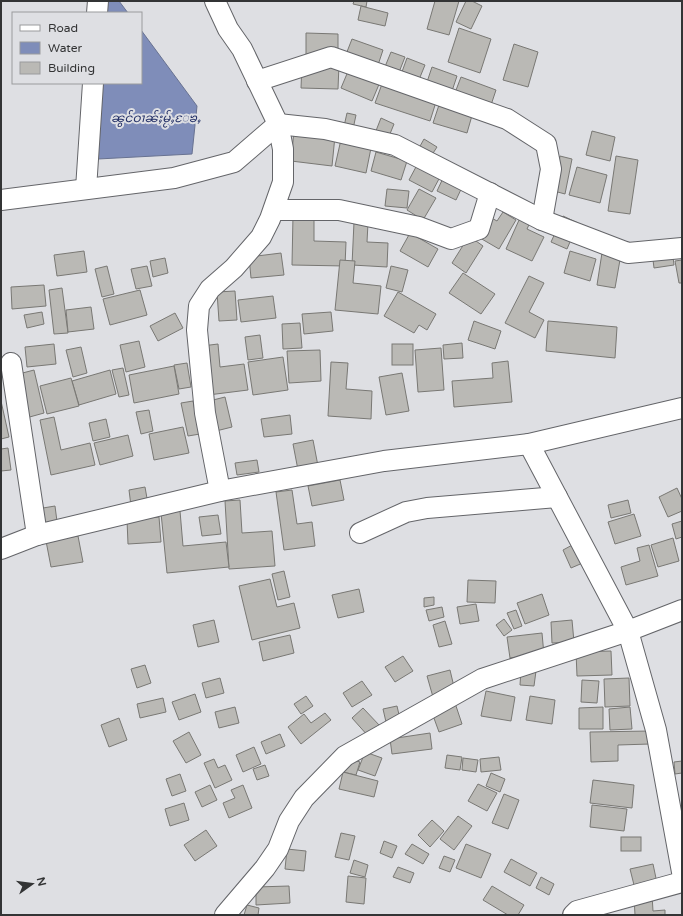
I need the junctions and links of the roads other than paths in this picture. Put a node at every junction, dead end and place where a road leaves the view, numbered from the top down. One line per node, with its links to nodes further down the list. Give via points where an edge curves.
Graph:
1 (98, 1): 3 (street)
2 (215, 1): 4 (street)
3 (98, 12)
4 (257, 81): 6 (street); 11 (street, via 331,57 507,119 546,144 551,169)
5 (93, 84): 7 (street)
6 (278, 124): 7 (street, via 234,162 174,178); 8 (street, via 325,129 395,145); 10 (street, via 283,149 283,182)
7 (86, 189): 9 (street)
8 (490, 193): 10 (street, via 479,229 451,239 419,227 339,210); 11 (street)
9 (1, 200)
10 (274, 210): 16 (street, via 261,237 234,268 210,289 199,306 197,330 205,413)
11 (542, 220): 12 (street, via 628,253)
12 (682, 248)
13 (11, 363): 19 (street)
14 (682, 408): 15 (street)
15 (529, 444): 16 (street, via 384,461); 17 (street)
16 (220, 491): 19 (street)
17 (557, 497): 18 (street, via 427,508 406,512); 22 (street)
18 (360, 533)
19 (37, 534): 20 (street)
20 (1, 549)
21 (682, 610): 22 (street)
22 (628, 630): 23 (street, via 656,730); 25 (street, via 482,679 345,756 304,798 288,821 278,849)
23 (682, 872)
24 (682, 882): 26 (street)
25 (225, 915)
26 (573, 915)

